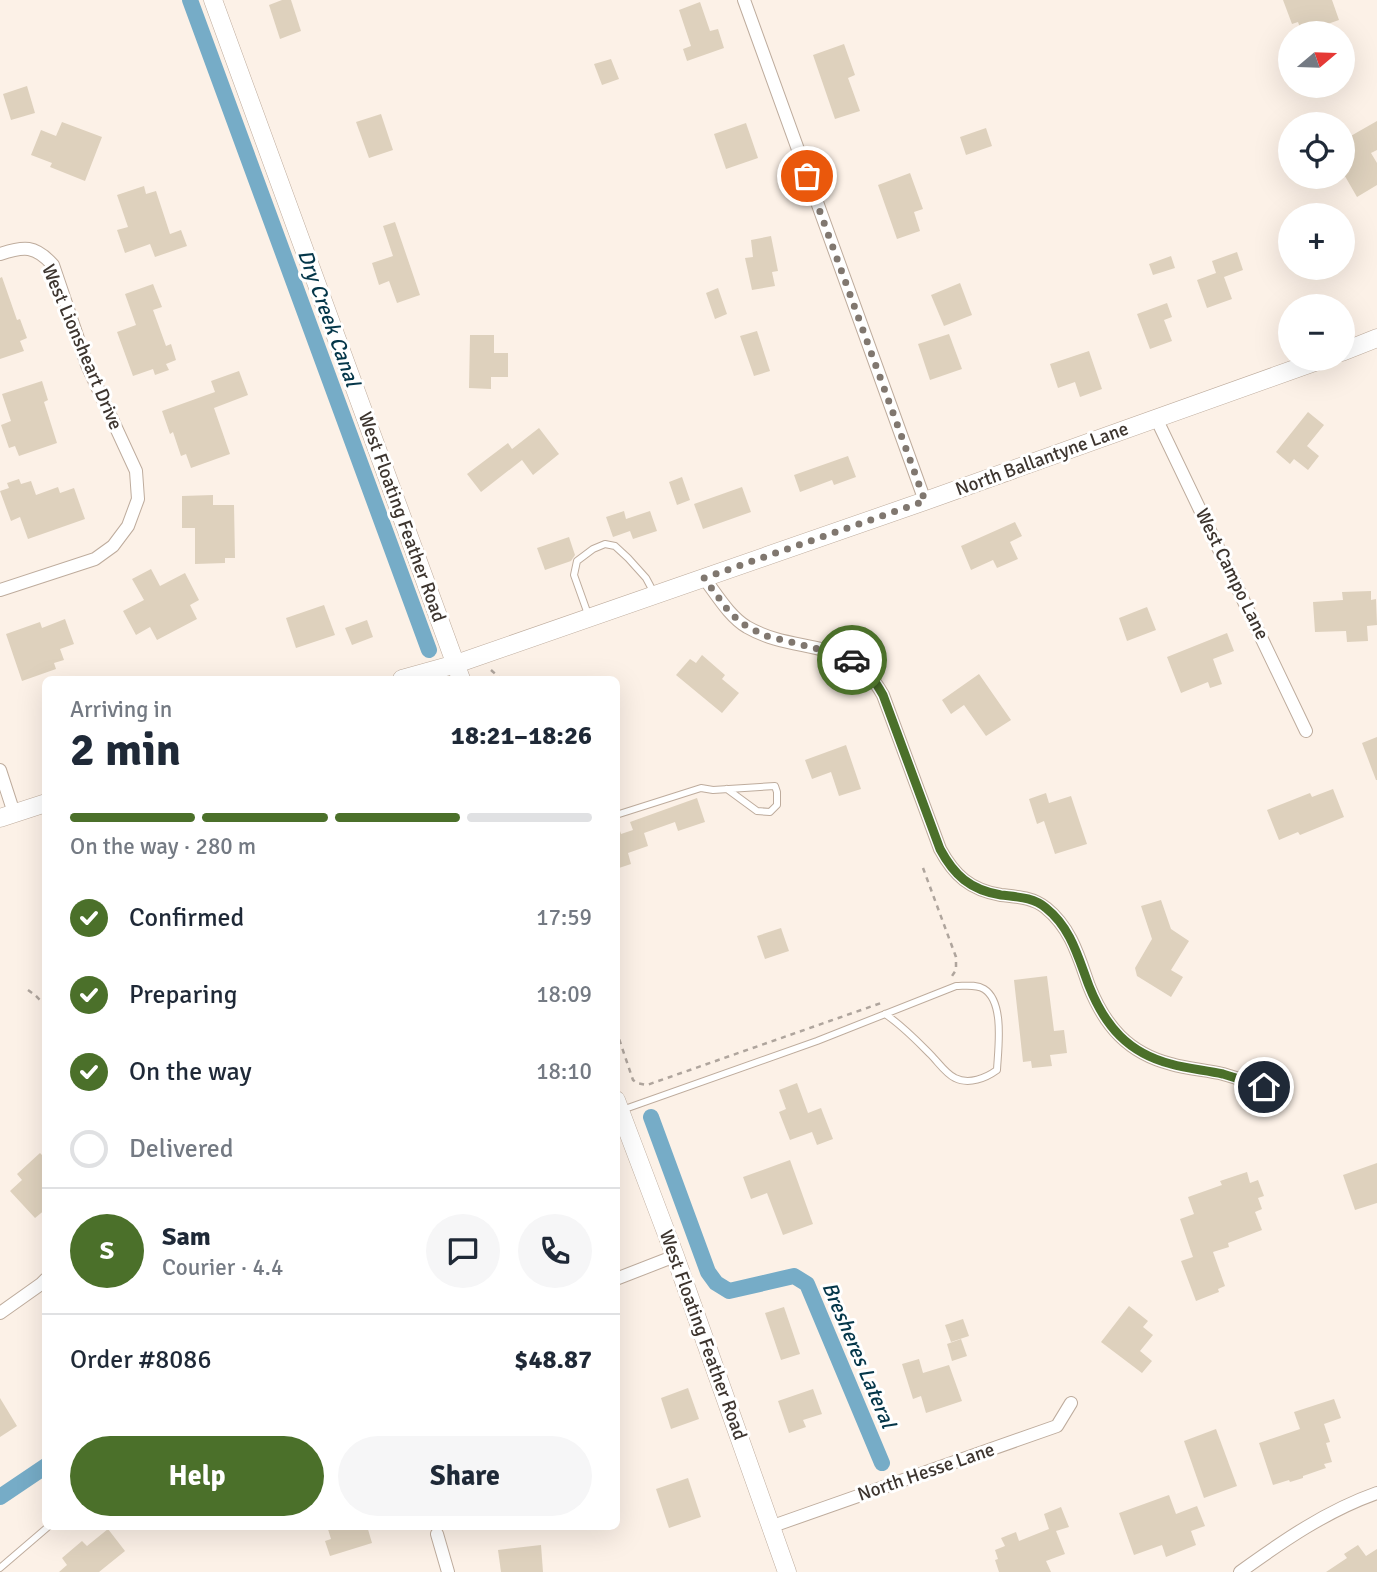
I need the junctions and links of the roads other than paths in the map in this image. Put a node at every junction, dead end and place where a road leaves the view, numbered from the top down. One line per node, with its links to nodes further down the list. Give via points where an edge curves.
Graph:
1 (213, 0): 13 (main road, West Floating Feather Road)
2 (744, 0): 8 (street)
3 (0, 254): 10 (street, West Lionsheart Drive, via 36,250 52,265 87,365 136,471 138,499 128,526 113,546 94,559)
4 (1377, 338): 5 (main road)
5 (1355, 347)
6 (1289, 371): 7 (main road, North Ballantyne Lane)
7 (1156, 418): 8 (main road, North Ballantyne Lane); 15 (street, West Campo Lane)
8 (925, 501): 9 (main road, North Ballantyne Lane)
9 (704, 578): 11 (main road, North Ballantyne Lane); 22 (street, via 746,626 766,636 835,653 857,663 874,679 948,865 980,890 1023,897 1060,919 1094,999 1122,1039 1147,1056 1170,1064)
10 (0, 590)
11 (655, 595): 12 (main road, North Ballantyne Lane); 12 (lane, via 628,558 605,544 577,561 574,575)
12 (589, 618): 13 (main road, North Ballantyne Lane)
13 (458, 672): 14 (main road, North Ballantyne Lane)
14 (426, 676)
15 (1306, 731)
16 (0, 770): 20 (street)
17 (727, 789): 17 (lane, via 775,786 777,805 770,812 757,811); 19 (lane, via 701,788)
18 (42, 804): 20 (main road)
19 (620, 814)
20 (7, 815)
21 (885, 1014): 21 (lane, via 956,986 986,989 998,1016 998,1070 979,1079 955,1078); 23 (lane)
22 (1264, 1087)
23 (620, 1105)
24 (620, 1111): 25 (main road, West Floating Feather Road)
25 (675, 1256): 26 (street); 31 (main road, West Floating Feather Road)
26 (620, 1277)
27 (42, 1283): 28 (street)
28 (0, 1313)
29 (1070, 1403): 31 (street, North Hesse Lane, via 1057,1426)
30 (1377, 1493): 37 (street, via 1286,1538)
31 (770, 1527): 36 (main road, West Floating Feather Road)
32 (44, 1530): 34 (lane)
33 (437, 1534): 35 (street)
34 (0, 1568)
35 (448, 1572)
36 (787, 1572)
37 (1240, 1572)

